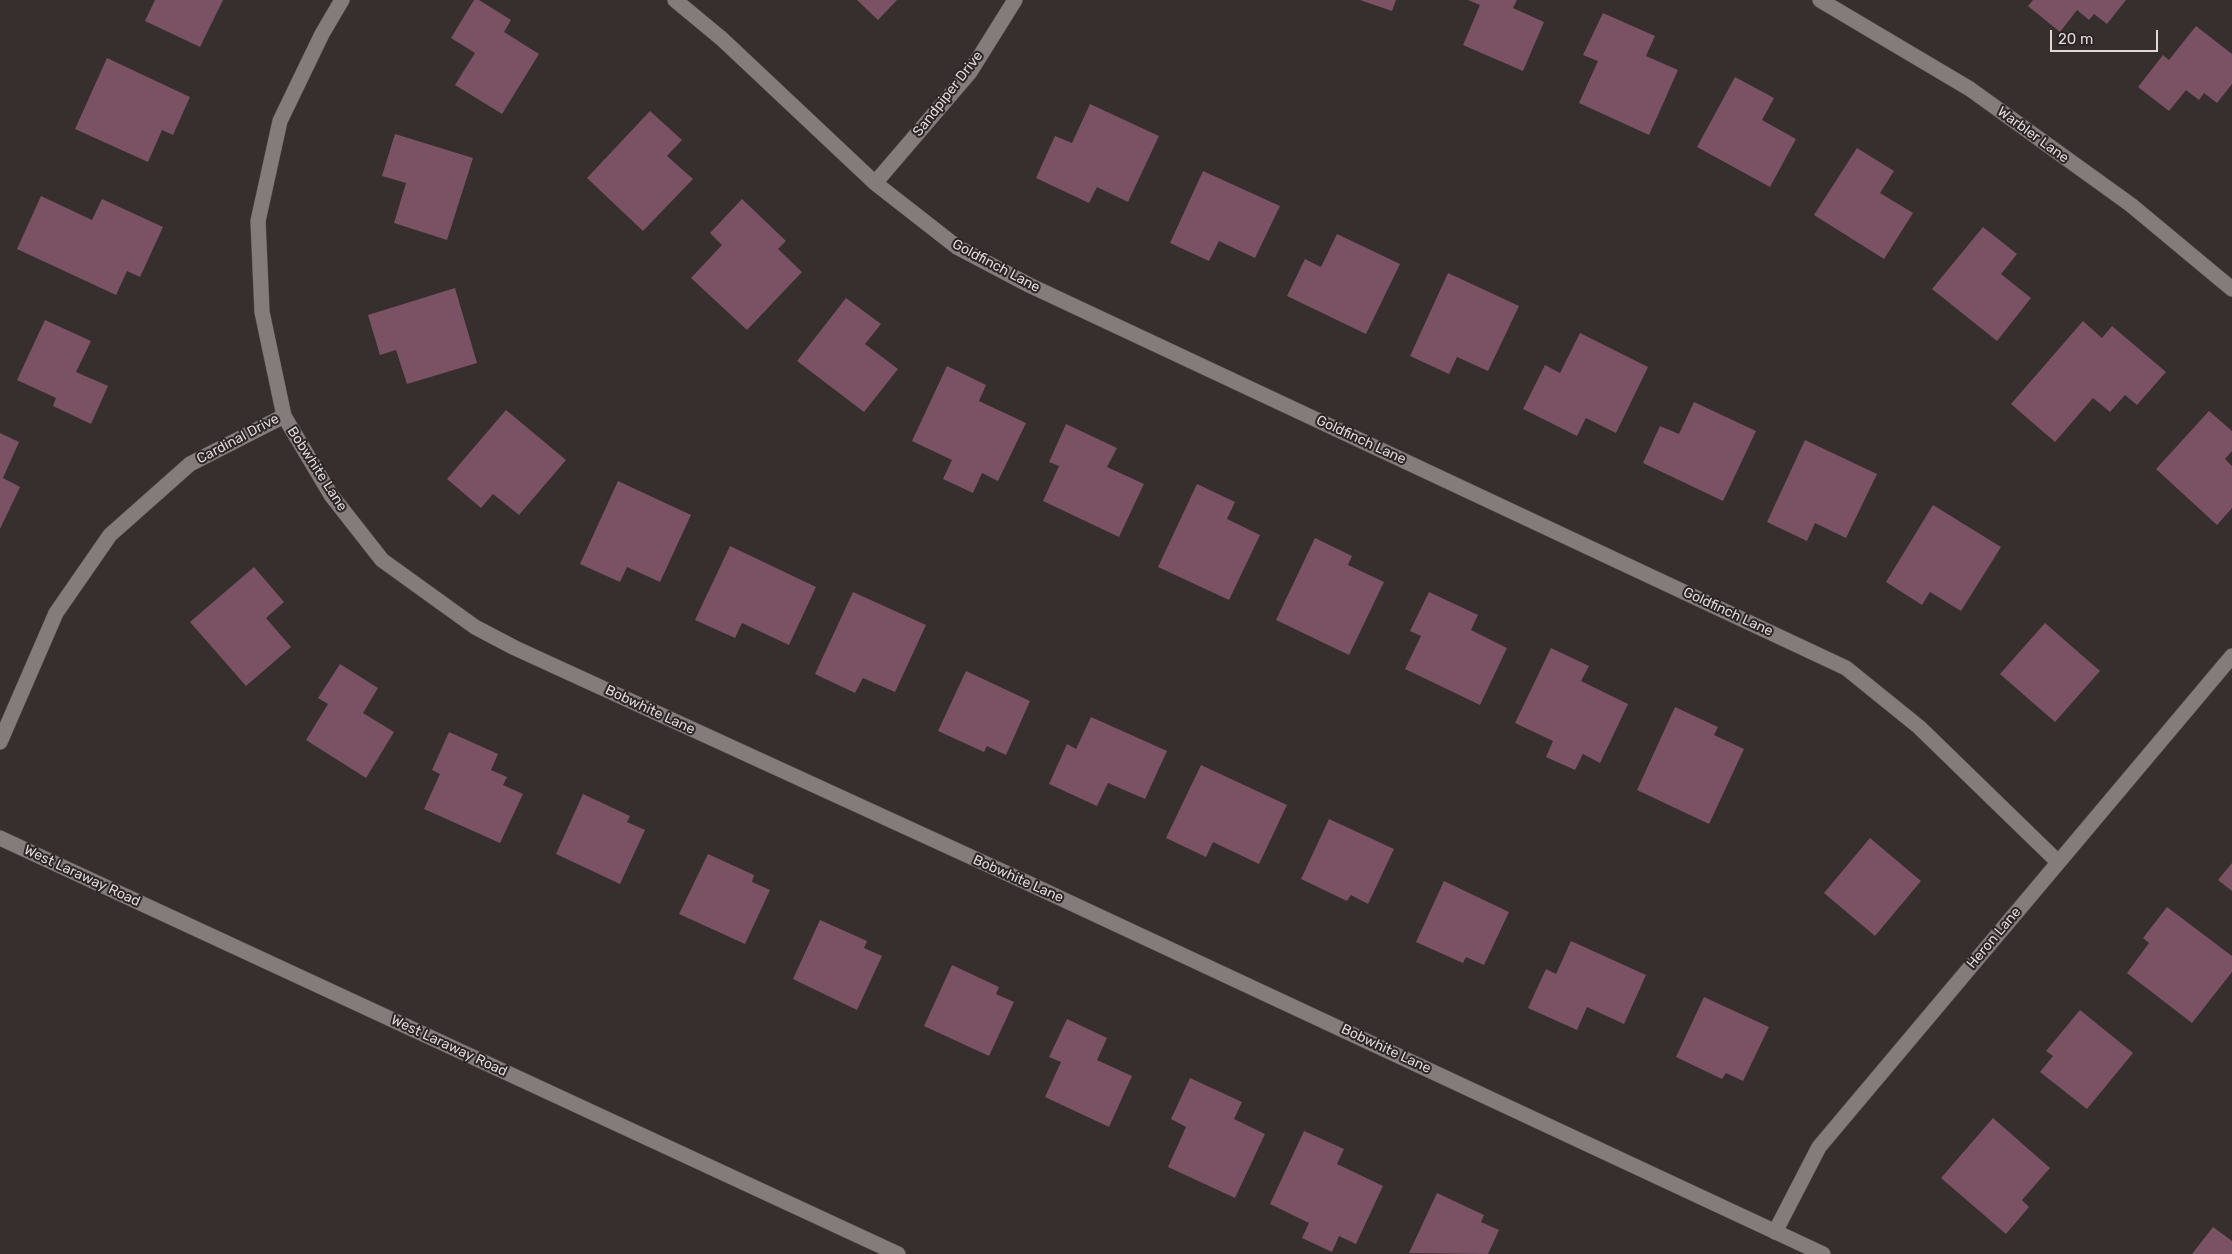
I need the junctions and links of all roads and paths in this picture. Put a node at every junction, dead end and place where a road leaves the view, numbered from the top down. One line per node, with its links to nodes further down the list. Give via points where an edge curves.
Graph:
1 (342, 0): 7 (street, Cardinal Drive, via 280,121 258,222 262,312)
2 (675, 0): 5 (street, Goldfinch Lane, via 722,39)
3 (1015, 0): 5 (street, Sandpiper Drive, via 970,72)
4 (1820, 0): 6 (street, Warbler Lane, via 1970,89 2131,205)
5 (875, 183): 11 (street, Goldfinch Lane, via 956,247 1029,285 1846,668 1919,727)
6 (2232, 289)
7 (284, 416): 9 (street, Cardinal Drive, via 190,464 110,535 56,613); 12 (street, Bobwhite Lane, via 331,495 382,560 475,627)
8 (2232, 656): 11 (street, Heron Lane)
9 (0, 742)
10 (0, 838): 13 (street, West Laraway Road)
11 (2058, 862): 12 (street, Heron Lane, via 1820,1147)
12 (1775, 1232): 14 (street, Bobwhite Lane)
13 (898, 1254)
14 (1823, 1254)

